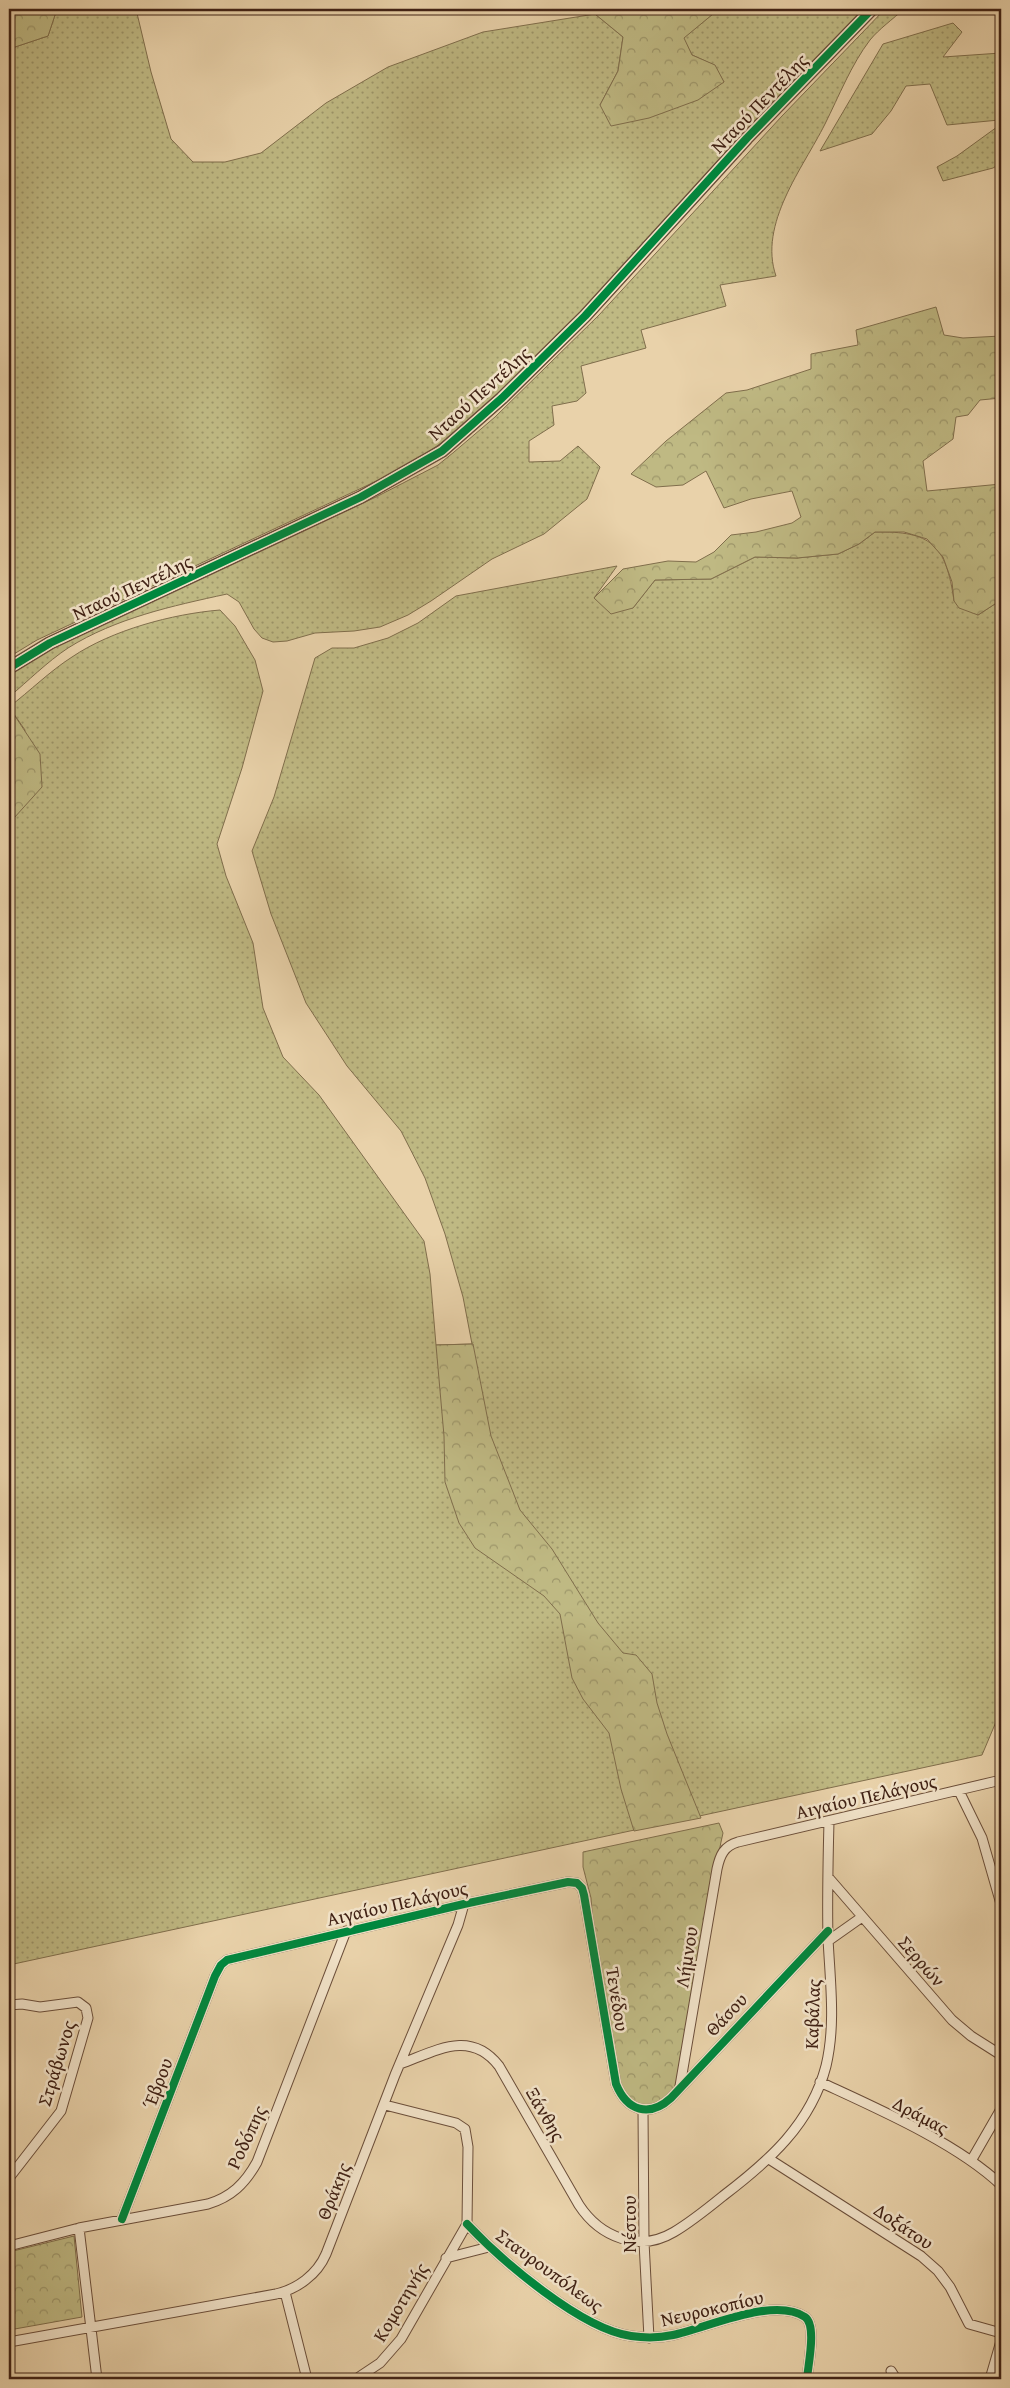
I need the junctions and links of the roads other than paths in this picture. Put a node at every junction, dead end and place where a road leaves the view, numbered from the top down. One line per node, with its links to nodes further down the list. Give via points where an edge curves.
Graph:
1 (872, 9): 2 (street, Νταού Πεντέλης, via 747,138 584,316 502,398 442,451 361,497 50,643)
2 (9, 668)
3 (1001, 1780): 4 (street, Αιγαίου Πελάγους)
4 (958, 1791): 5 (street, Αιγαίου Πελάγους); 10 (street, via 982,1838)
5 (829, 1821): 6 (street, Αιγαίου Πελάγους); 7 (street, Καβάλας)
6 (738, 1842): 19 (street, Λήμνου, via 726,1848 719,1863)
7 (828, 1877): 11 (street, Σερρών); 13 (street, Καβάλας)
8 (578, 1883): 9 (street, Αιγαίου Πελάγους, via 568,1882); 22 (street, Τενέδου, via 584,1895 615,2079 624,2098)
9 (464, 1904): 12 (street, Αιγαίου Πελάγους); 17 (street, Θράκης)
10 (1001, 1904)
11 (862, 1917): 13 (street, Θάσου); 16 (street, Σερρών, via 952,2020)
12 (346, 1931): 14 (street, Αιγαίου Πελάγους); 27 (street, Ροδόπης, via 256,2162 246,2178 220,2200)
13 (828, 1936): 18 (street, Καβάλας, via 831,2032); 19 (street, Θάσου)
14 (225, 1961): 27 (street, Έβρου, via 215,1976)
15 (9, 2005): 25 (street, Στράβωνος, via 40,2007 82,2003 87,2011 64,2104)
16 (1001, 2055)
17 (400, 2064): 20 (street, Θράκης); 30 (street, Ξάνθης, via 458,2045 472,2046 487,2053 503,2072 588,2217 617,2238)
18 (820, 2082): 23 (street, Καβάλας, via 798,2126); 24 (street, Δράμας, via 891,2116)
19 (680, 2087): 22 (street, Θάσου, via 660,2106)
20 (385, 2105): 28 (street, via 463,2126 468,2134); 34 (street, Θράκης, via 324,2260 306,2279)
21 (1001, 2109): 24 (street)
22 (643, 2110): 30 (street, Νέστου)
23 (768, 2159): 30 (street, Καβάλας, via 676,2231); 36 (street, Δοξάτου, via 921,2256 950,2287 969,2324)
24 (971, 2161): 26 (street, Δράμας)
25 (9, 2178)
26 (1001, 2185)
27 (122, 2220): 29 (street, Ροδόπης)
28 (467, 2224): 32 (street, Σταυρουπόλεως); 33 (street, Κομοτηνής)
29 (79, 2228): 31 (street, Ροδόπης); 35 (street)
30 (644, 2242): 37 (street, Νέστου)
31 (9, 2246)
32 (488, 2247): 33 (street, Κομοτηνής); 37 (street, Σταυρουπόλεως, via 587,2320 619,2334)
33 (446, 2258): 43 (street, Κομοτηνής, via 401,2339 380,2363)
34 (285, 2292): 35 (street, Θράκης); 42 (street)
35 (91, 2328): 39 (street, Θράκης); 41 (street)
36 (1001, 2333)
37 (649, 2338): 44 (street, Νευροκοπίου, via 673,2335 761,2311 792,2312 806,2318 812,2327)
38 (1001, 2341): 46 (street)
39 (9, 2342)
40 (891, 2371): 45 (street)
41 (97, 2379)
42 (307, 2379)
43 (356, 2379)
44 (807, 2379)
45 (896, 2379)
46 (990, 2379)

